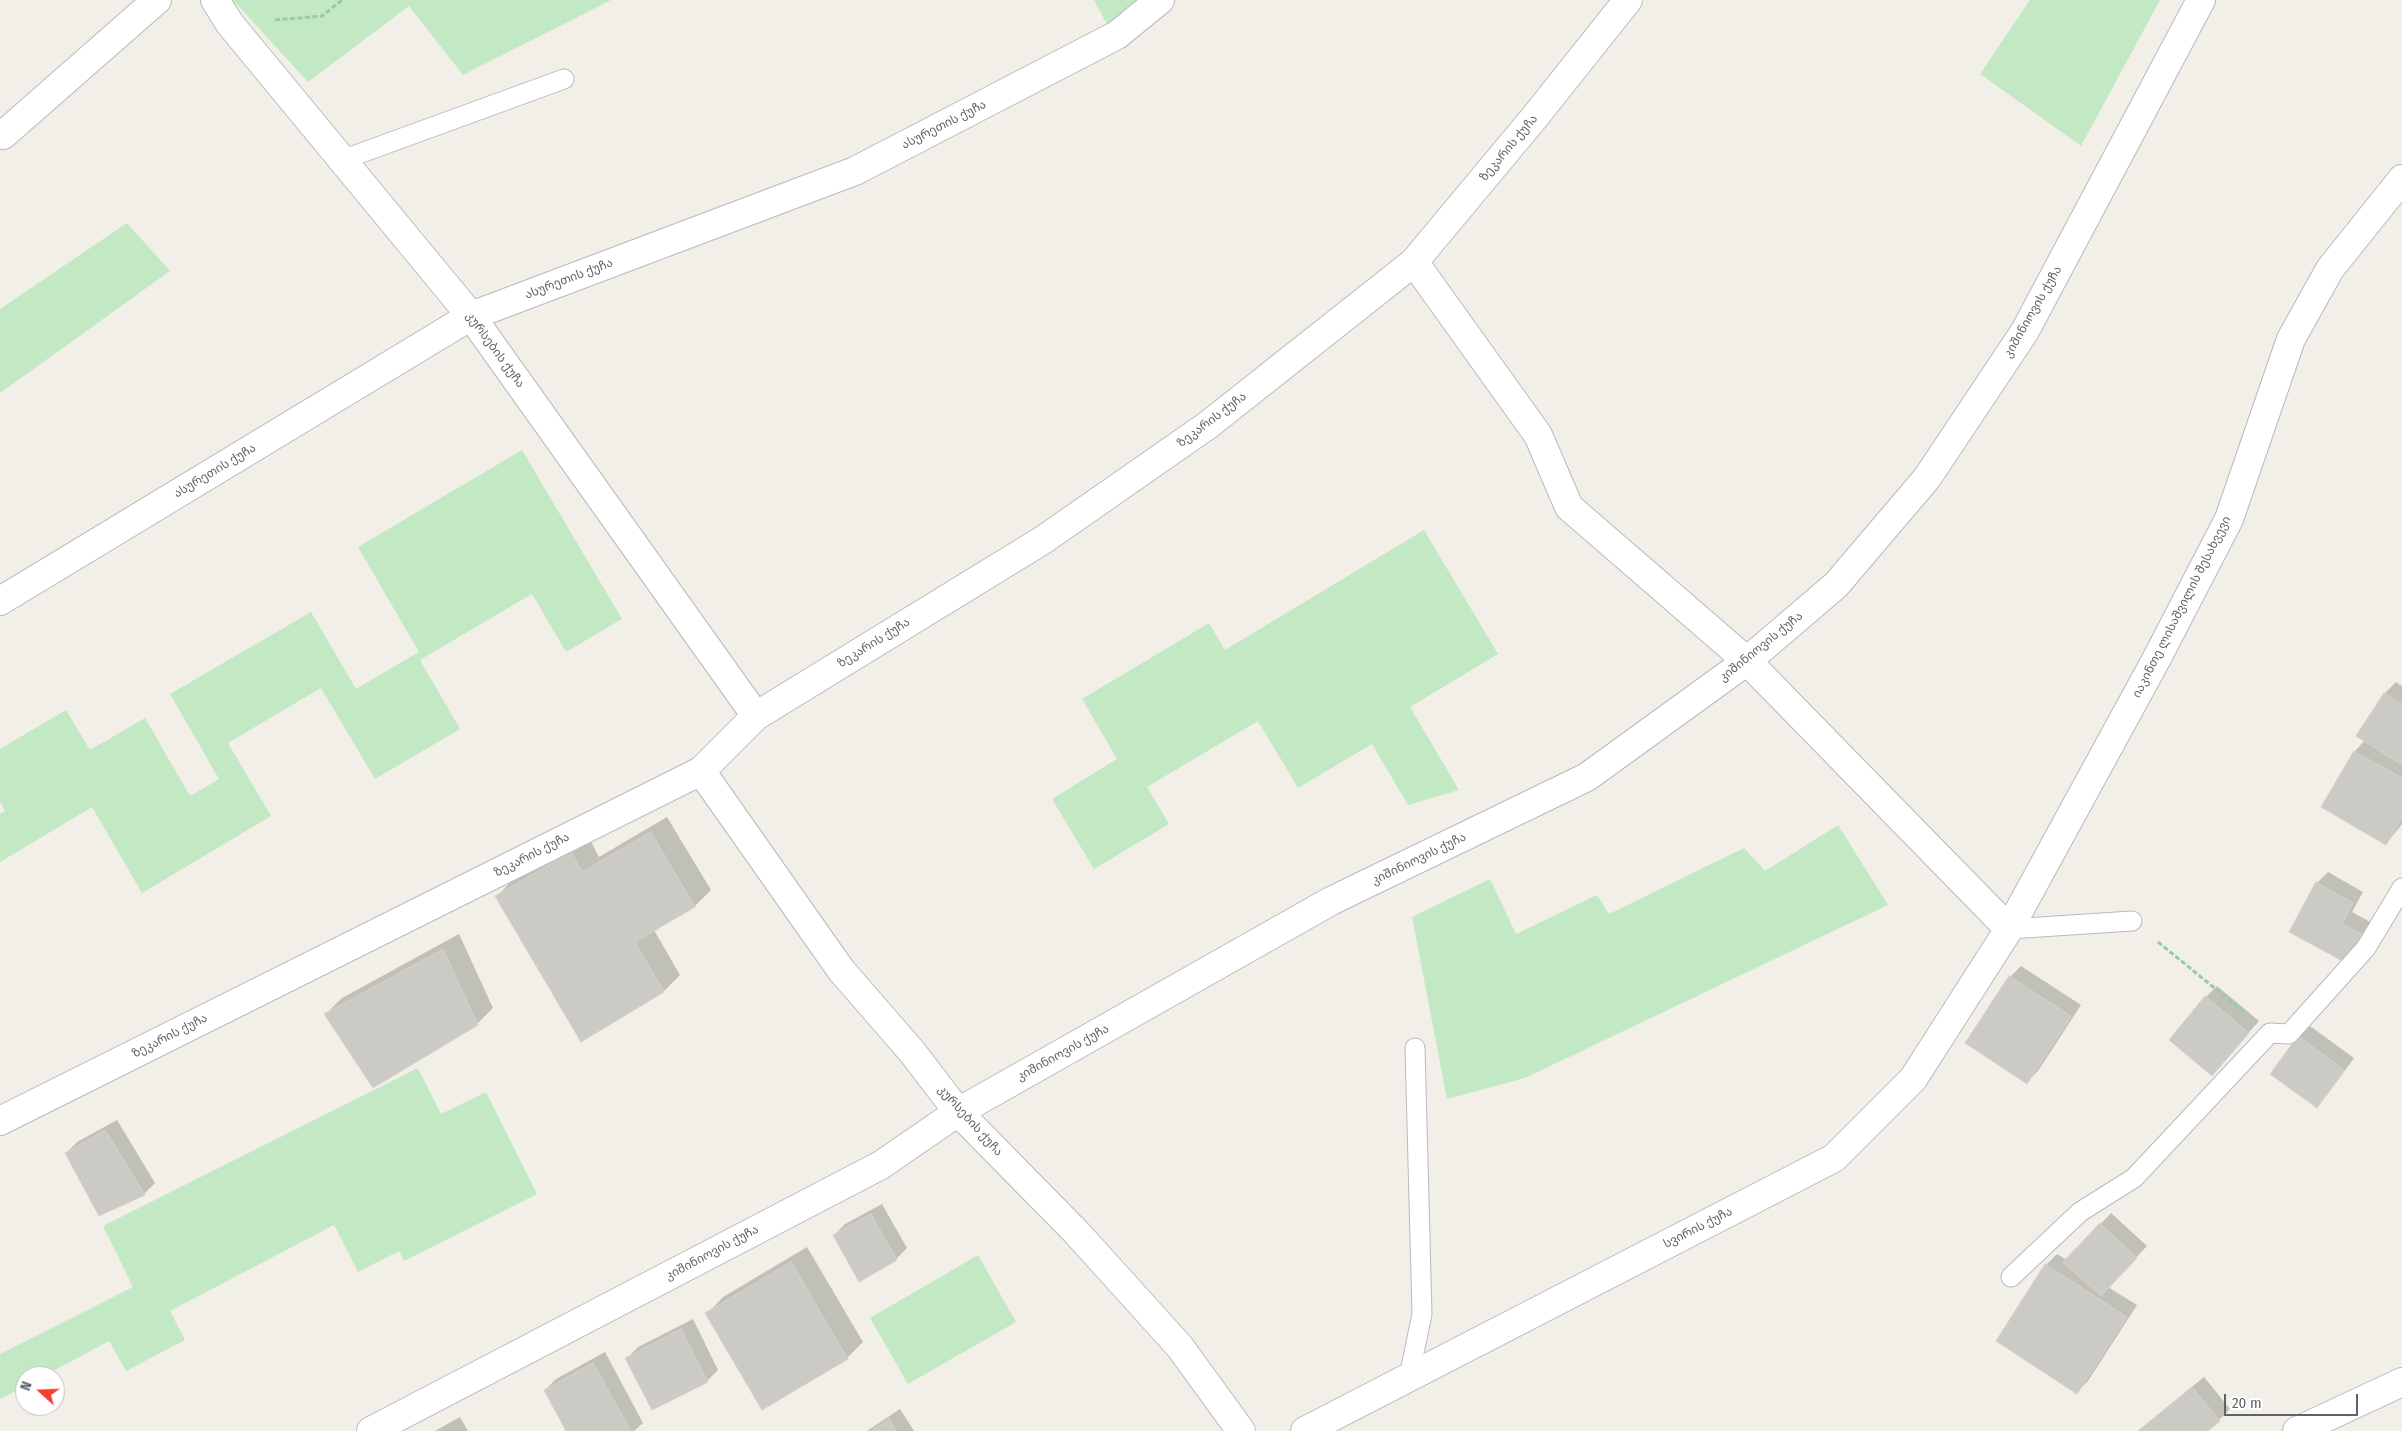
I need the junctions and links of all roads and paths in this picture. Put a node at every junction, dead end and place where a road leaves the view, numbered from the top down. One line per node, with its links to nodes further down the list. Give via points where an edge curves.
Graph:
1 (156, 0): 9 (street)
2 (215, 0): 7 (street, კურსების ქუჩა)
3 (342, 0): 7 (path, via 322,16)
4 (1160, 0): 13 (street, ასურეთის ქუჩა, via 1117,35 855,171)
5 (1628, 0): 12 (street, ზეკარის ქუჩა)
6 (2200, 0): 15 (street, კიშინიოვის ქუჩა, via 2025,331 1927,478 1836,585)
7 (230, 24): 10 (street, კურსების ქუჩა)
8 (564, 79): 10 (lane)
9 (3, 135)
10 (342, 160): 13 (street, კურსების ქუჩა)
11 (2401, 182): 20 (street, იაკინთე ლისაშვილის შესახვევი, via 2330,269 2291,339 2229,519)
12 (1414, 262): 15 (street, via 1538,435 1569,507); 16 (street, ზეკარის ქუჩა, via 1208,425 1058,529)
13 (471, 316): 14 (street, ასურეთის ქუჩა); 16 (street, კურსების ქუჩა)
14 (0, 601)
15 (1747, 660): 20 (street); 23 (street, კიშინიოვის ქუჩა, via 1587,777 1332,902)
16 (756, 716): 17 (street, ზეკარის ქუჩა)
17 (700, 771): 23 (street, კურსების ქუჩა, via 841,970); 24 (street, ზეკარის ქუჩა)
18 (2402, 888): 21 (lane, via 2366,948 2289,1034)
19 (2132, 921): 20 (lane); 21 (path)
20 (2009, 929): 26 (street, სვირის ქუჩა, via 1913,1079 1834,1158)
21 (2270, 1033): 25 (lane, via 2134,1178 2080,1212)
22 (1415, 1048): 26 (lane, via 1422,1314)
23 (958, 1112): 28 (street, კიშინიოვის ქუჩა, via 881,1165); 29 (street, კურსების ქუჩა, via 1180,1347)
24 (0, 1121)
25 (2011, 1277)
26 (1409, 1377): 30 (street, სვირის ქუჩა)
27 (2402, 1382): 31 (street)
28 (372, 1431)
29 (1242, 1431)
30 (1304, 1431)
31 (2297, 1431)

